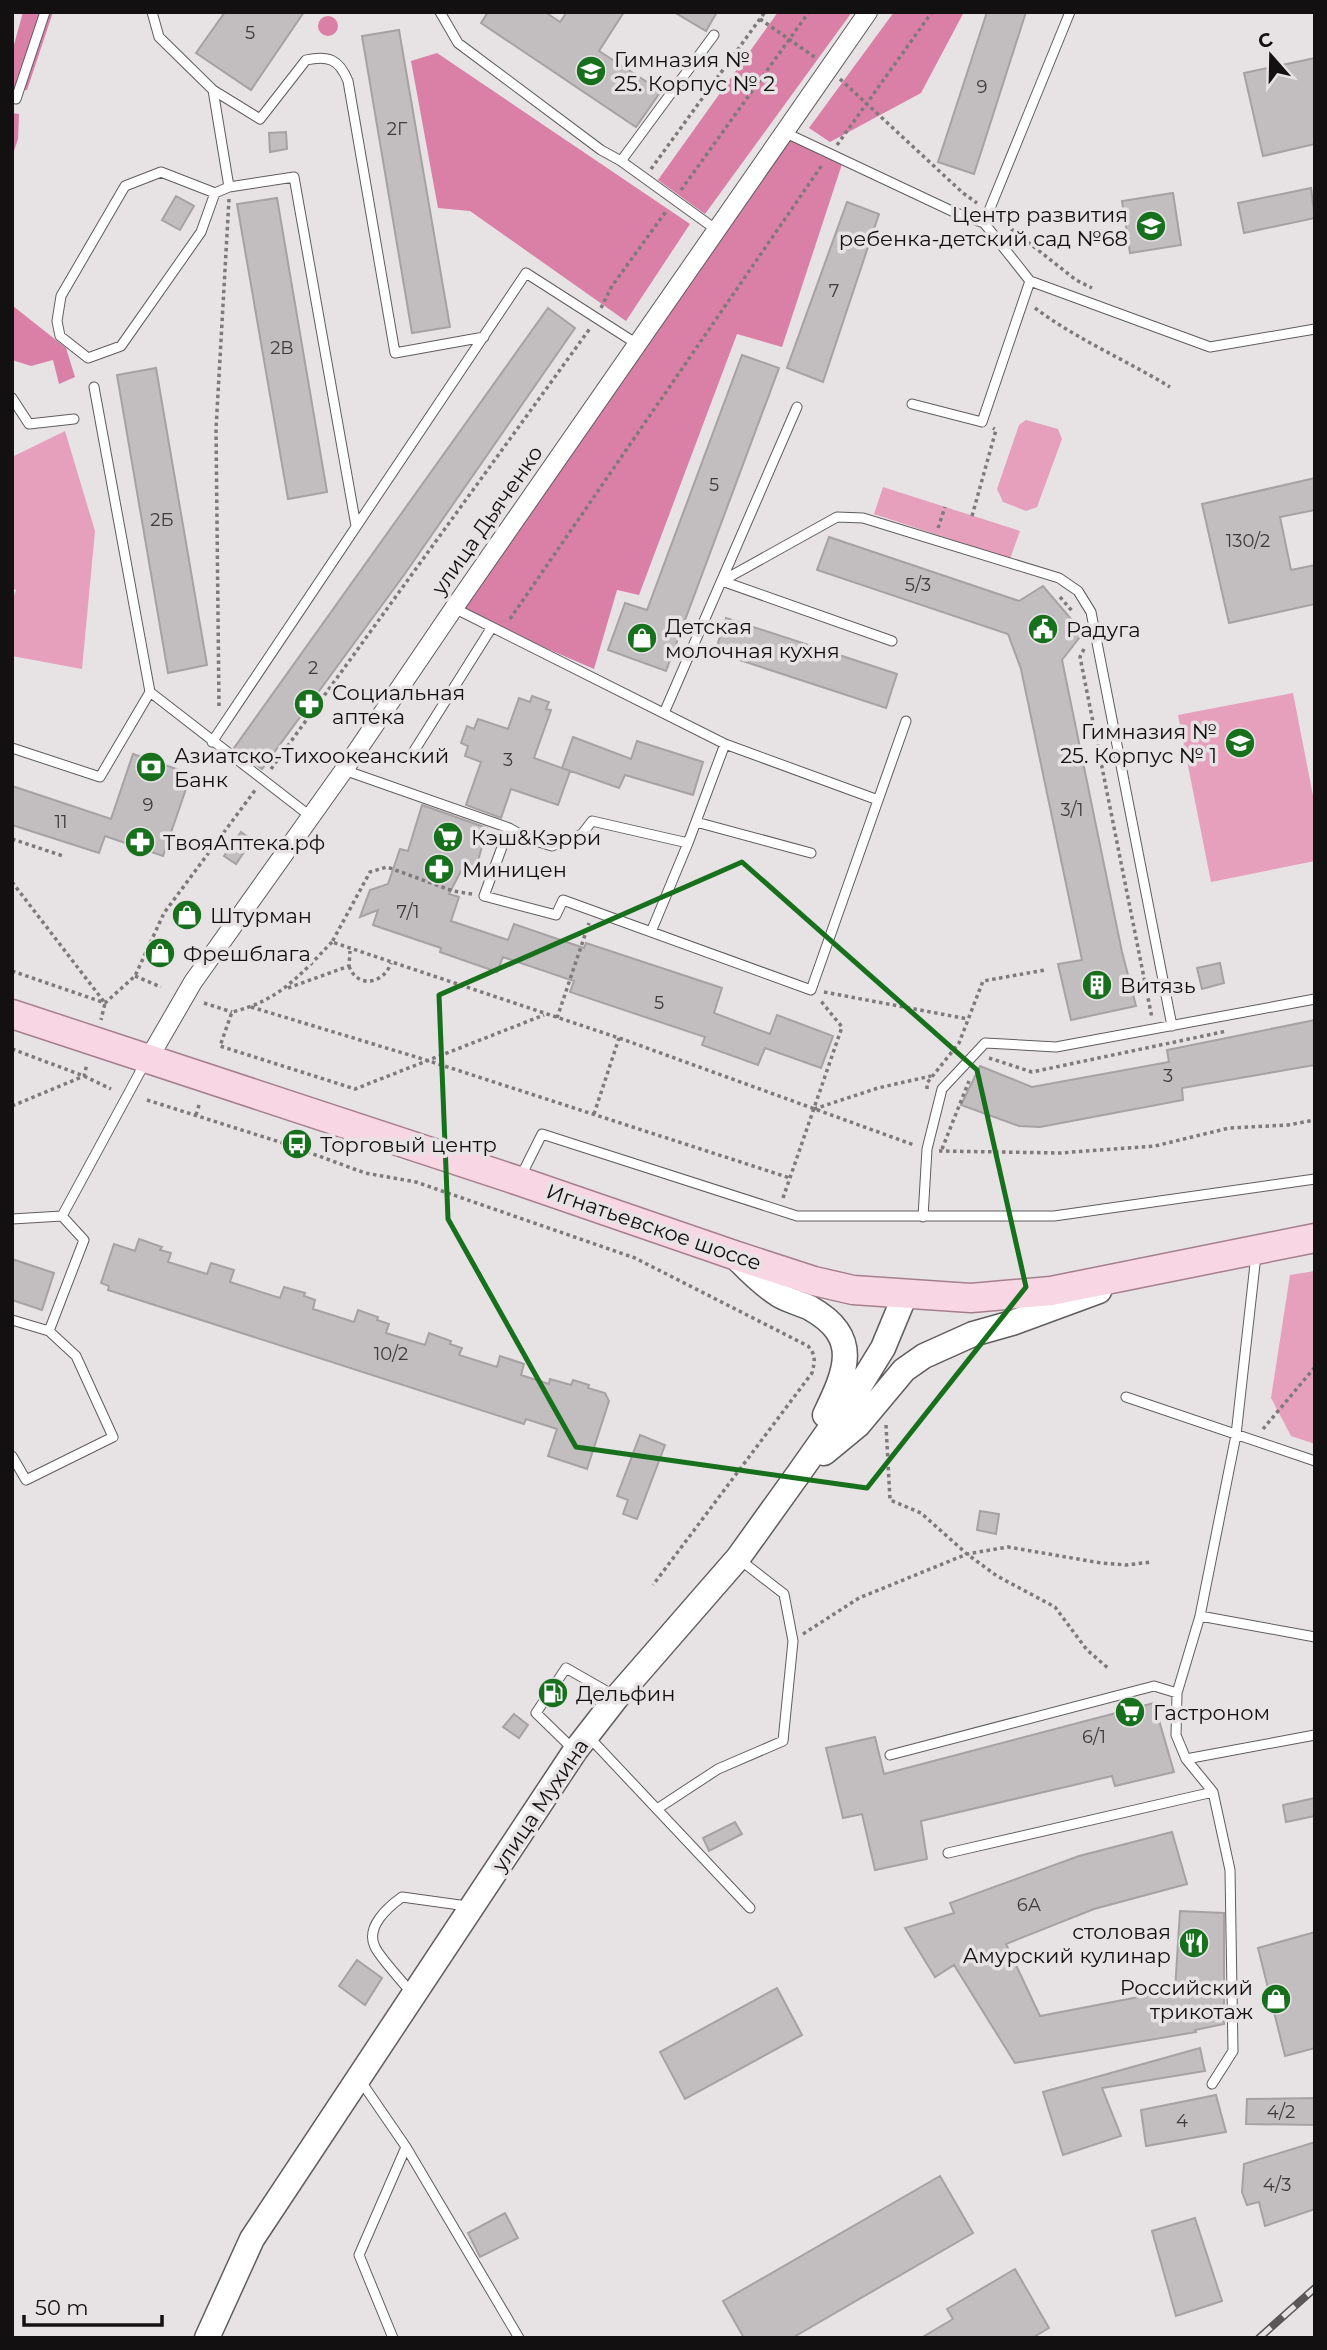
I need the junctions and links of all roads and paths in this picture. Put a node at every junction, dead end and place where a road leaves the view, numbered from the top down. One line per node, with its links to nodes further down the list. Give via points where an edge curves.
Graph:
1 (45, 12): 14 (lane)
2 (152, 12): 13 (lane, via 159,37)
3 (440, 12): 18 (lane, via 458,43)
4 (765, 12): 9 (path)
5 (809, 12): 11 (path)
6 (868, 12): 12 (street, улица Дьяченко)
7 (932, 12): 15 (path)
8 (1070, 12): 23 (lane)
9 (760, 19): 11 (path); 19 (path)
10 (714, 35): 18 (lane)
11 (790, 39): 12 (path); 22 (path)
12 (830, 69): 15 (path); 16 (street, улица Дьяченко)
13 (213, 90): 20 (lane); 30 (lane, via 260,119 306,60 325,57 338,65 348,81 395,354)
14 (16, 99)
15 (865, 103): 17 (path); 23 (path)
16 (786, 133): 17 (lane); 25 (street, улица Дьяченко)
17 (830, 154): 24 (lane); 45 (path)
18 (621, 161): 19 (lane)
19 (645, 178): 22 (lane)
20 (229, 187): 21 (lane); 40 (lane, via 294,177); 52 (path, via 216,429 219,710)
21 (215, 193): 21 (lane, via 161,172 125,186 61,296 60,336 88,358 121,346 201,232)
22 (674, 200): 25 (lane); 28 (path, via 612,286)
23 (990, 211): 24 (lane); 27 (path, via 1076,281)
24 (984, 223): 26 (lane)
25 (718, 230): 31 (street, улица Дьяченко)
26 (1030, 281): 29 (lane, via 1210,348); 33 (path, via 1035,308); 38 (lane)
27 (1100, 291)
28 (596, 317): 30 (lane, via 526,273); 31 (lane); 57 (path)
29 (1315, 328)
30 (484, 337): 40 (lane)
31 (637, 344): 43 (street, улица Дьяченко)
32 (94, 387): 49 (lane)
33 (1170, 387)
34 (12, 398): 37 (lane, via 29,424)
35 (912, 404): 38 (lane)
36 (797, 407): 41 (lane)
37 (74, 419)
38 (980, 426): 39 (path, via 996,430)
39 (972, 516)
40 (356, 526): 52 (lane)
41 (722, 581): 47 (lane); 50 (lane); 91 (lane, via 837,517 863,518 1059,578 1078,591 1091,612)
42 (1058, 594): 44 (path)
43 (454, 608): 46 (lane); 56 (street, улица Дьяченко)
44 (1074, 613)
45 (510, 619)
46 (492, 627): 50 (lane); 55 (lane)
47 (892, 641)
48 (1085, 646): 89 (path, via 1080,657)
49 (150, 692): 52 (lane); 54 (lane, via 100,777)
50 (664, 713): 53 (lane)
51 (906, 721): 58 (lane)
52 (212, 742): 57 (lane)
53 (725, 744): 58 (lane); 60 (lane)
54 (12, 748)
55 (409, 759)
56 (344, 769): 59 (street, улица Дьяченко); 61 (lane)
57 (263, 780): 59 (lane); 76 (path, via 164,913)
58 (878, 800): 79 (lane)
59 (310, 816): 96 (street, улица Дьяченко, via 192,982)
60 (696, 822): 63 (lane); 64 (lane)
61 (509, 828): 63 (lane, via 552,846 582,834 592,821); 67 (lane)
62 (12, 839): 65 (path)
63 (688, 843): 69 (lane)
64 (811, 853)
65 (64, 856)
66 (12, 882): 81 (path)
67 (484, 896): 68 (lane, via 556,915 563,900); 70 (path, via 453,891 387,867 370,872)
68 (593, 911): 69 (lane); 87 (path)
69 (651, 932): 79 (lane)
70 (332, 942): 71 (path); 78 (path)
71 (351, 950): 72 (path); 73 (path)
72 (391, 963): 73 (path, via 384,976 373,981 355,976); 86 (path)
73 (349, 966): 78 (path)
74 (12, 971): 81 (path)
75 (1045, 971): 88 (path, via 983,981)
76 (135, 976): 77 (path); 81 (path)
77 (161, 987)
78 (286, 988): 83 (path)
79 (811, 990): 88 (path); 107 (path, via 842,1027)
80 (1315, 999): 91 (lane)
81 (105, 1003): 90 (path)
82 (204, 1003): 84 (path)
83 (251, 1007): 84 (path); 97 (path)
84 (232, 1012): 97 (path, via 220,1046 355,1089)
85 (12, 1014): 96 (main road, Игнатьевское шоссе)
86 (545, 1015): 87 (path); 97 (path)
87 (557, 1018): 93 (path)
88 (968, 1019): 99 (path, via 959,1042)
89 (1153, 1020)
90 (100, 1022)
91 (1172, 1026): 111 (lane, via 1056,1047 985,1042 942,1089)
92 (1236, 1029): 95 (path, via 1032,1072)
93 (619, 1038): 107 (path); 108 (path)
94 (12, 1049): 100 (path)
95 (979, 1055)
96 (149, 1058): 115 (main road, Игнатьевское шоссе); 117 (lane)
97 (426, 1060): 108 (path)
98 (87, 1064): 100 (path)
99 (933, 1075): 103 (path); 107 (path)
100 (84, 1076): 102 (path); 106 (path)
101 (970, 1079): 112 (path)
102 (111, 1089)
103 (925, 1096)
104 (147, 1100): 109 (path)
105 (200, 1102): 109 (path)
106 (12, 1105)
107 (814, 1109): 111 (path); 113 (path)
108 (594, 1114): 113 (path)
109 (196, 1115): 138 (path, via 365,1173 416,1181 635,1258 808,1346 815,1361 812,1373)
110 (1315, 1120): 112 (path, via 1229,1128 1155,1146 1060,1153)
111 (927, 1149): 112 (path); 118 (lane)
112 (942, 1152)
113 (790, 1178): 116 (path)
114 (1315, 1179): 118 (lane, via 1054,1216)
115 (519, 1181): 116 (lane, via 542,1135); 122 (main road, Игнатьевское шоссе)
116 (779, 1210): 118 (lane, via 797,1216)
117 (62, 1216): 119 (lane); 126 (lane, via 83,1240)
118 (923, 1217)
119 (12, 1219)
120 (1315, 1238): 121 (main road, Игнатьевское шоссе)
121 (1256, 1250): 123 (main road, Игнатьевское шоссе); 130 (lane)
122 (734, 1255): 124 (main road, Игнатьевское шоссе, via 827,1284); 134 (main road, via 781,1296 829,1321 845,1350 846,1366 839,1387)
123 (1154, 1270): 124 (main road, Игнатьевское шоссе, via 1051,1291 971,1298); 134 (main road, via 972,1334 924,1356 904,1370 858,1425)
124 (905, 1295): 134 (main road, улица Мухина, via 883,1348)
125 (12, 1320): 126 (lane)
126 (49, 1331): 132 (lane, via 76,1356 113,1437 26,1479)
127 (1315, 1367): 131 (path)
128 (1126, 1397): 130 (lane)
129 (886, 1425): 135 (path, via 890,1500 921,1513)
130 (1236, 1435): 131 (lane); 139 (lane)
131 (1253, 1441): 133 (lane)
132 (12, 1456)
133 (1315, 1461)
134 (799, 1474): 136 (main road, улица Мухина)
135 (967, 1553): 137 (path, via 1007,1547 1101,1563); 141 (path, via 859,1598); 142 (path, via 997,1576 1055,1607 1087,1650)
136 (738, 1558): 141 (lane, via 784,1594); 144 (main road, улица Мухина)
137 (1151, 1562)
138 (653, 1585)
139 (1200, 1616): 140 (lane); 143 (lane)
140 (1315, 1637)
141 (793, 1641): 150 (lane, via 783,1741 718,1769)
142 (1108, 1668)
143 (1177, 1693): 147 (lane, via 1154,1686); 148 (lane, via 1176,1735)
144 (617, 1697): 146 (main road, улица Мухина); 146 (lane, via 566,1668 537,1713)
145 (1315, 1735): 148 (lane)
146 (581, 1743): 150 (lane); 152 (main road, улица Мухина)
147 (890, 1755)
148 (1186, 1759): 149 (lane)
149 (1213, 1791): 151 (lane); 156 (lane, via 1230,1870 1233,2052)
150 (657, 1809): 153 (lane)
151 (948, 1853)
152 (473, 1907): 154 (main road, улица Мухина); 154 (lane, via 402,1897 379,1919 373,1931 374,1946)
153 (750, 1908)
154 (414, 1996): 155 (main road, улица Мухина)
155 (359, 2078): 157 (lane); 158 (main road, улица Мухина, via 252,2239)
156 (1212, 2084)
157 (406, 2147): 159 (lane, via 359,2255); 160 (lane)
158 (207, 2338)
159 (393, 2338)
160 (519, 2338)

